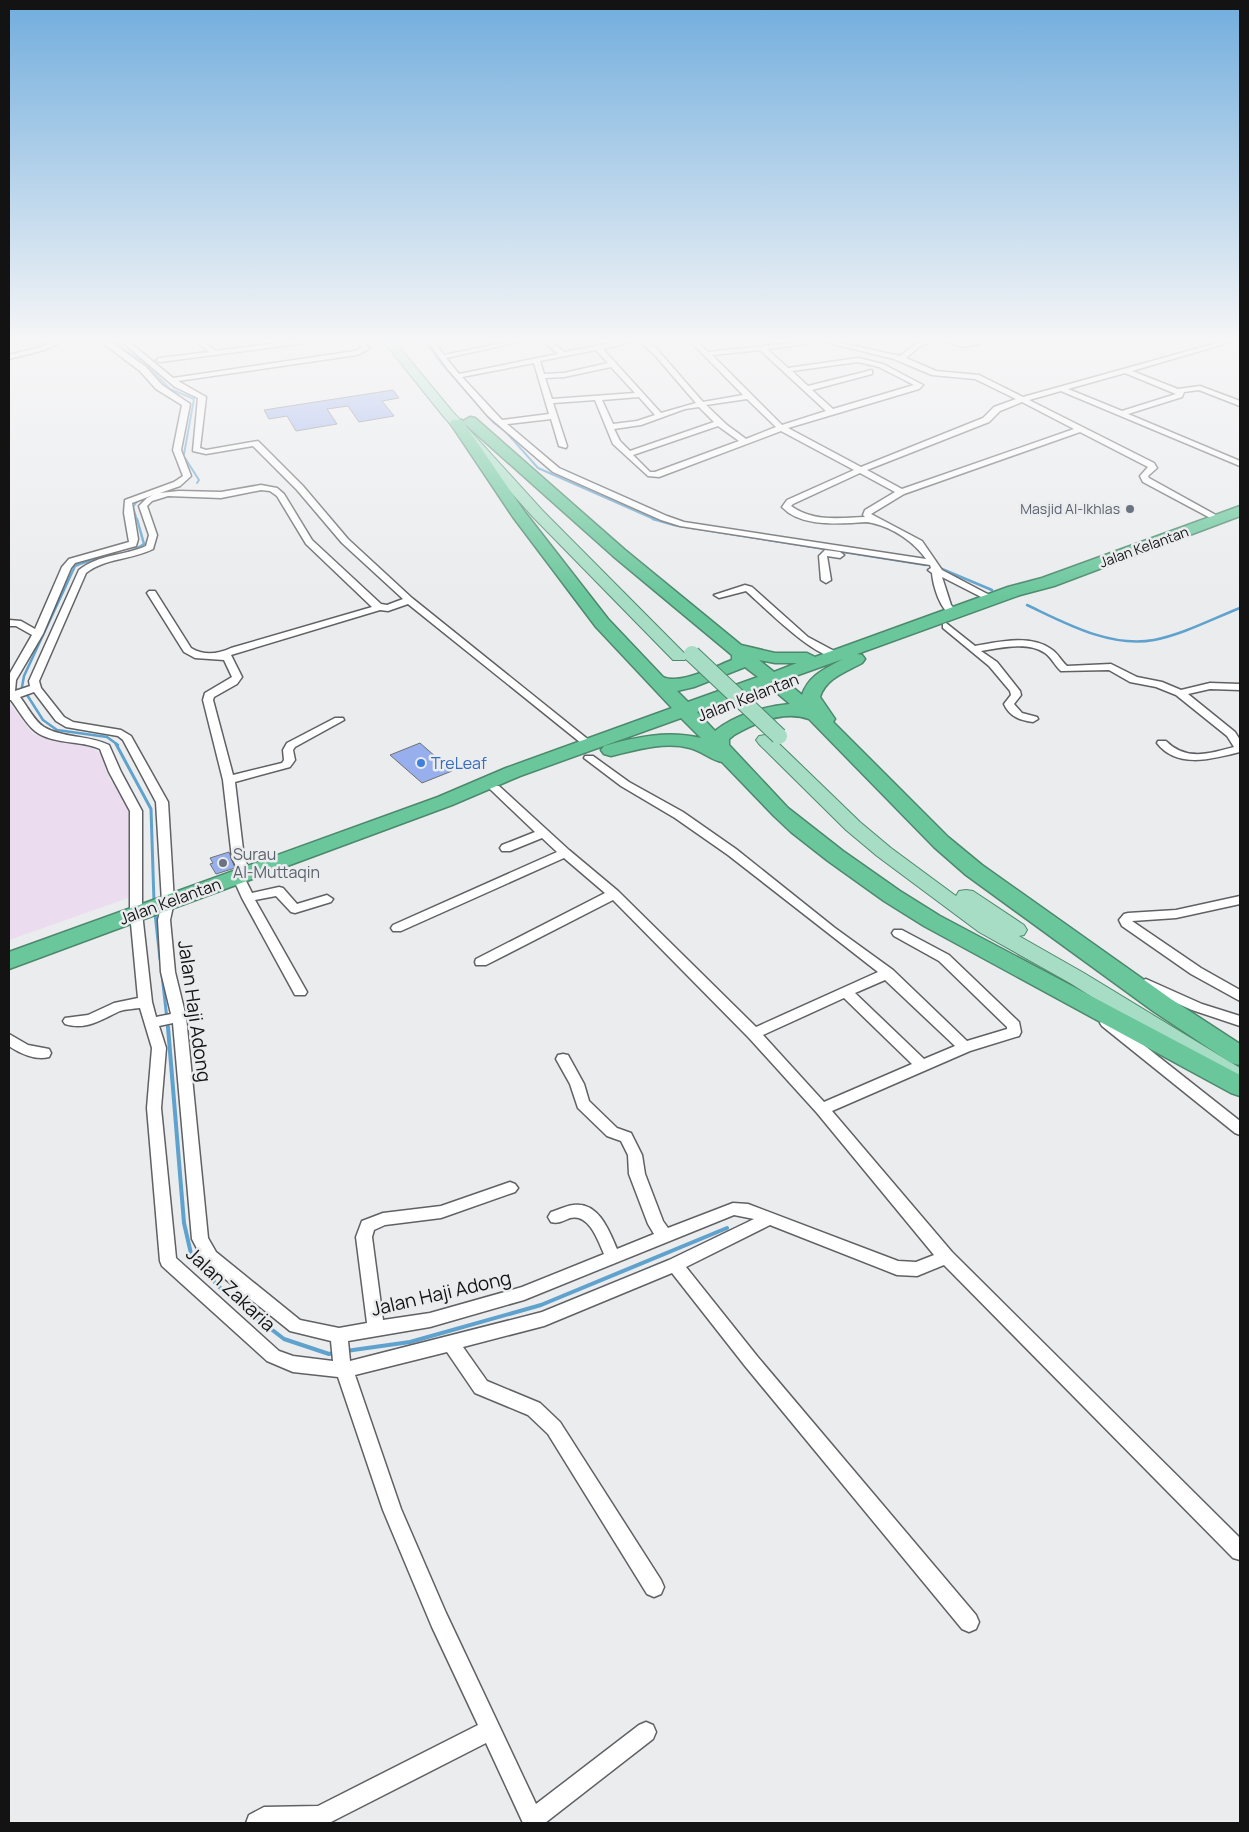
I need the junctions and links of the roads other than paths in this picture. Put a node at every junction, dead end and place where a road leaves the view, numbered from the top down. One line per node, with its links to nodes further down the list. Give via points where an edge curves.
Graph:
1 (182, 426): 22 (street, via 177,450)
2 (198, 426): 20 (street, via 196,446)
3 (465, 426): 42 (highway, via 478,457 540,544)
4 (467, 426): 60 (main road, via 557,535)
5 (468, 426): 44 (highway)
6 (508, 426): 31 (street, via 558,471 673,521)
7 (556, 426): 19 (street)
8 (614, 426): 15 (street)
9 (712, 426): 21 (street)
10 (722, 426): 18 (street)
11 (785, 426): 16 (street)
12 (967, 426): 24 (street)
13 (1073, 426): 17 (street)
14 (1151, 426): 23 (street)
15 (610, 427): 21 (street, via 616,442)
16 (781, 428): 18 (street); 24 (street)
17 (1080, 430): 26 (street); 29 (street, via 1151,465 1153,468 1144,476 1146,480)
18 (746, 442): 21 (street, via 656,475 648,474)
19 (562, 446)
20 (200, 451): 22 (street); 37 (street, via 255,443 300,488 345,541)
21 (628, 454)
22 (179, 456): 25 (street, via 187,476)
23 (1240, 464)
24 (861, 470): 26 (street); 30 (street, via 790,502 786,507 801,516 819,520)
25 (177, 485): 27 (street); 41 (street, via 143,494 128,502 126,512 133,544 72,561)
26 (901, 492): 30 (street, via 868,512)
27 (187, 493): 38 (street, via 217,495 273,488 309,542); 51 (street, via 159,497 145,503 143,506 153,535 150,548 135,555 93,563 82,572 39,666)
28 (1240, 511): 29 (highway, Jalan Kelantan)
29 (1219, 519): 33 (highway, Jalan Kelantan)
30 (872, 520): 31 (street, via 919,543)
31 (935, 567): 32 (street, via 825,553); 36 (street); 39 (street)
32 (826, 580)
33 (1048, 582): 36 (highway, Jalan Kelantan); 39 (highway, Jalan Kelantan, via 1024,596)
34 (152, 592): 47 (street, via 187,650 195,655)
35 (719, 595): 46 (street, via 749,589 805,639)
36 (992, 599): 39 (highway, Jalan Kelantan)
37 (407, 600): 38 (street); 63 (street)
38 (383, 608): 47 (street, via 234,650)
39 (949, 619): 43 (street); 45 (highway, Jalan Kelantan); 46 (highway, Jalan Kelantan)
40 (9, 623): 41 (street, via 18,623)
41 (38, 634): 53 (street, via 11,680 9,690)
42 (617, 641): 48 (highway); 58 (highway, via 652,692 650,709)
43 (973, 649): 52 (street, via 1029,644 1052,653 1065,669 1111,667 1134,680 1158,684); 57 (street, via 993,664 1015,691 1016,695 1009,704 1011,710)
44 (738, 651): 46 (highway, via 782,659); 48 (highway, via 741,660 738,664 688,683 665,685); 49 (highway)
45 (866, 654): 49 (highway, Jalan Kelantan); 59 (highway, via 815,685 811,697)
46 (834, 655): 49 (highway, Jalan Kelantan)
47 (227, 657): 64 (street, via 237,677 210,695 208,700)
48 (654, 679): 54 (highway)
49 (774, 682): 54 (highway, Jalan Kelantan); 55 (highway)
50 (1240, 687): 52 (street, via 1201,686)
51 (33, 689): 53 (street); 76 (street, via 60,719 70,725 122,733 162,802)
52 (1180, 693): 61 (street, via 1231,734 1239,747 1190,758 1172,753)
53 (13, 696): 76 (street, via 39,729 55,736 100,744 108,752 136,810)
54 (689, 713): 58 (highway, Jalan Kelantan); 62 (highway); 63 (highway, Jalan Kelantan)
55 (815, 715): 59 (highway); 62 (highway, via 803,710 777,712 738,725 724,733)
56 (339, 720): 64 (street, via 291,745 288,750 290,760 286,765)
57 (1033, 720)
58 (615, 734): 63 (highway, Jalan Kelantan)
59 (836, 734): 80 (highway, via 954,853)
60 (772, 738): 98 (main road, via 863,818 942,879 1002,920); 100 (main road, via 859,831 964,911)
61 (1162, 742)
62 (719, 745): 65 (highway)
63 (594, 752): 65 (highway, via 666,739 691,742 712,748); 66 (highway, Jalan Kelantan); 67 (highway, Jalan Kelantan, via 513,772); 83 (street, via 625,784 732,852)
64 (229, 780): 71 (street)
65 (752, 780): 79 (highway, via 781,812 848,867 902,904)
66 (495, 788): 67 (highway, Jalan Kelantan); 68 (street)
67 (445, 801): 71 (highway, Jalan Kelantan)
68 (544, 833): 69 (street); 70 (street)
69 (506, 848)
70 (565, 853): 72 (street); 77 (street)
71 (242, 874): 73 (street); 76 (highway, Jalan Kelantan)
72 (614, 894): 82 (street); 92 (street)
73 (248, 898): 74 (street, via 279,891 295,909); 84 (street)
74 (328, 899)
75 (1240, 900): 86 (street, via 1176,914 1128,917 1125,920 1196,971)
76 (152, 907): 81 (highway, Jalan Kelantan); 87 (street, Jalan Zakaria); 88 (street, Jalan Haji Adong, via 164,920)
77 (397, 928)
78 (898, 932): 94 (street, via 944,958 1014,1025 1011,1034)
79 (1000, 958): 101 (highway); 103 (street, via 1106,1022)
80 (1095, 958): 90 (street, via 1162,992); 96 (highway)
81 (9, 961)
82 (481, 962)
83 (888, 973): 85 (street); 94 (street)
84 (300, 992)
85 (846, 992): 92 (street); 99 (street)
86 (1240, 996)
87 (145, 1002): 89 (street, via 119,1006 90,1020); 91 (street, Jalan Zakaria)
88 (176, 1017): 91 (street); 112 (street, Jalan Haji Adong, via 200,1239 210,1257 296,1326)
89 (70, 1021)
90 (1240, 1021)
91 (155, 1022): 114 (street, Jalan Zakaria, via 159,1048 154,1108 168,1261 273,1356 293,1364)
92 (754, 1034): 102 (street)
93 (9, 1039): 95 (street, via 24,1049)
94 (965, 1047): 99 (street)
95 (44, 1054)
96 (1240, 1056)
97 (563, 1060): 107 (street, via 578,1084 583,1104 612,1132 626,1137 635,1155 638,1174 656,1224)
98 (1240, 1062)
99 (922, 1066): 102 (street)
100 (1240, 1079)
101 (1240, 1086)
102 (822, 1109): 109 (street)
103 (1240, 1129)
104 (510, 1188): 111 (street, via 441,1212 383,1219 368,1226 364,1237)
105 (556, 1217): 108 (street, via 576,1211 585,1212 594,1220)
106 (768, 1219): 107 (street, Jalan Haji Adong, via 748,1210 733,1209); 109 (street, Jalan Haji Adong, via 897,1268 917,1269); 110 (street, Jalan Zakaria)
107 (665, 1236): 108 (street, Jalan Haji Adong)
108 (613, 1257): 111 (street, Jalan Haji Adong, via 524,1293 430,1320)
109 (946, 1257): 115 (street)
110 (674, 1265): 113 (street, Jalan Zakaria, via 544,1319); 117 (street)
111 (376, 1330): 112 (street, Jalan Haji Adong)
112 (339, 1338): 114 (street)
113 (451, 1344): 114 (street, Jalan Zakaria); 116 (street, via 481,1387 534,1409 554,1428)
114 (343, 1367): 118 (street, via 392,1510)
115 (1240, 1552)
116 (654, 1587)
117 (969, 1622)
118 (490, 1730): 120 (street); 121 (street, via 319,1817 264,1818)
119 (646, 1732): 120 (street)
120 (533, 1821)
121 (257, 1823)

